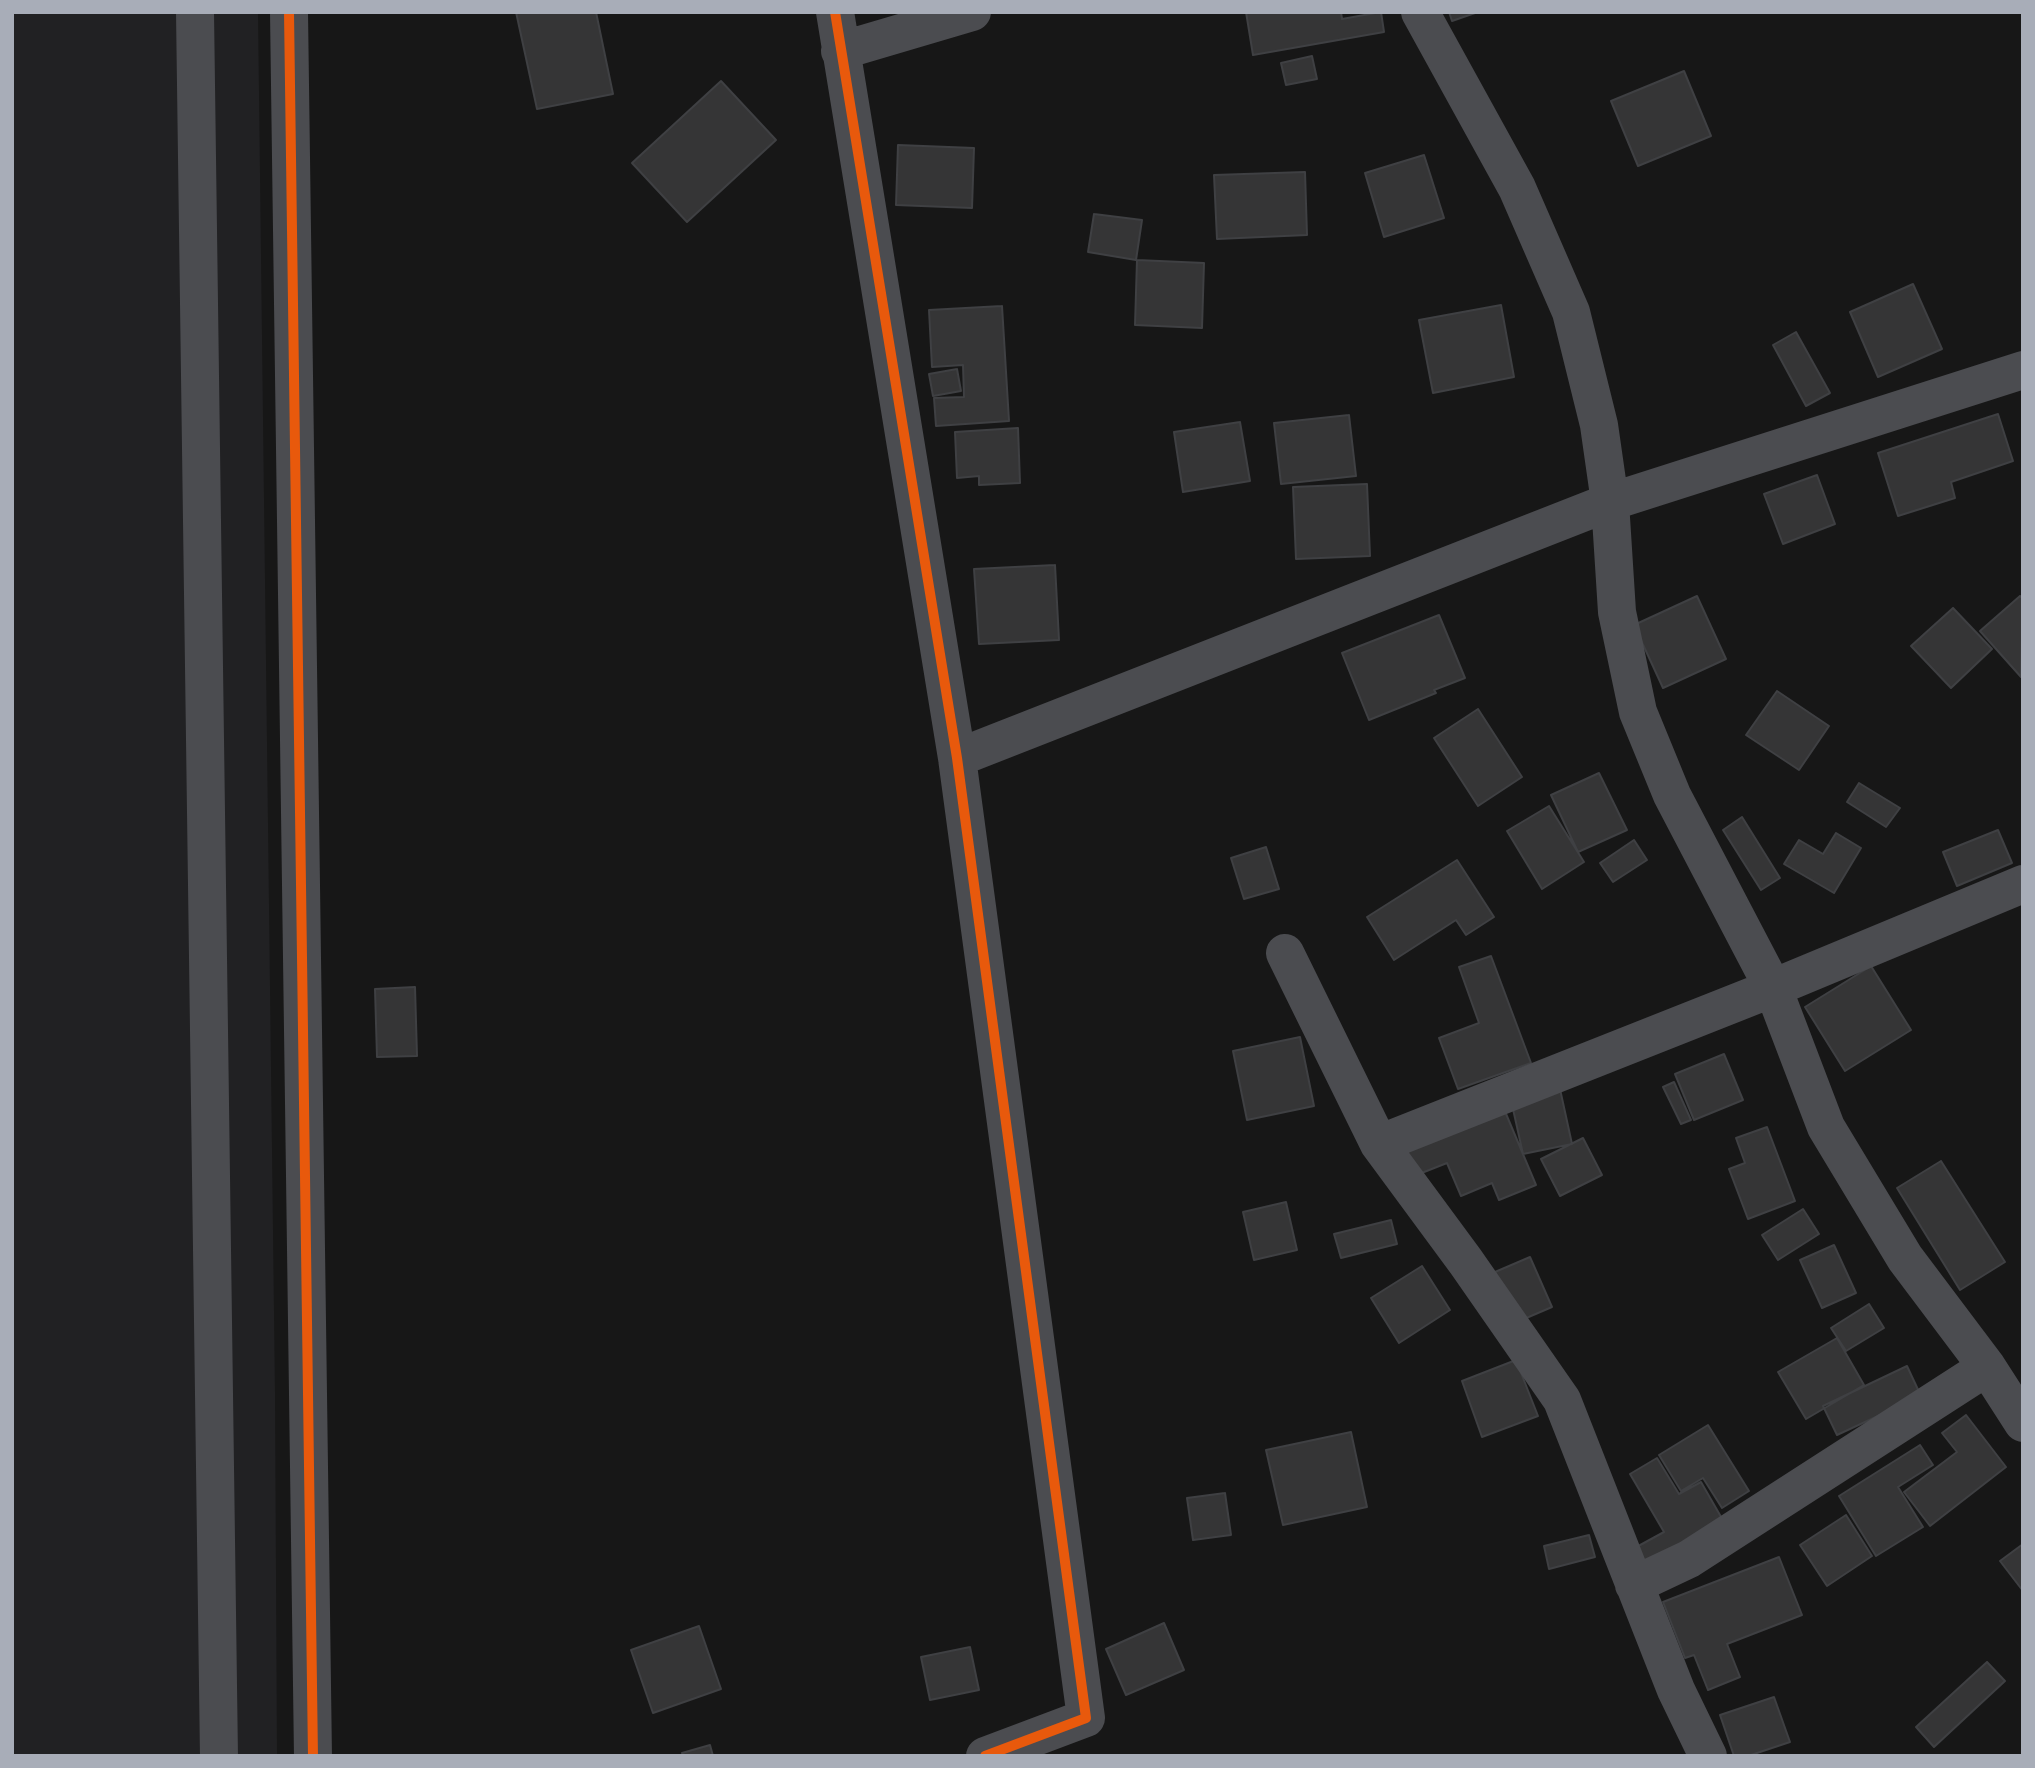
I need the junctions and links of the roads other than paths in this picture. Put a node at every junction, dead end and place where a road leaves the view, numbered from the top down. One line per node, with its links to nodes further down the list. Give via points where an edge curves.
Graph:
1 (195, 12): 18 (street)
2 (289, 12): 19 (street)
3 (835, 12): 6 (street)
4 (971, 12): 6 (street)
5 (1420, 12): 8 (street, via 1517,188 1571,312 1599,425)
6 (840, 51): 9 (street)
7 (2023, 370): 8 (street)
8 (1610, 502): 9 (street); 12 (street, via 1617,612 1639,712 1672,794)
9 (957, 758): 17 (street, via 1086,1718)
10 (2023, 884): 12 (street)
11 (1285, 953): 13 (street)
12 (1773, 988): 13 (street); 14 (street, via 1826,1126 1905,1258)
13 (1378, 1144): 16 (street, via 1562,1399)
14 (1987, 1367): 15 (street); 16 (street, via 1689,1559)
15 (2023, 1423)
16 (1634, 1585): 21 (street)
17 (1032, 1748): 20 (street)
18 (219, 1756)
19 (313, 1756)
20 (985, 1756)
21 (1708, 1756)

